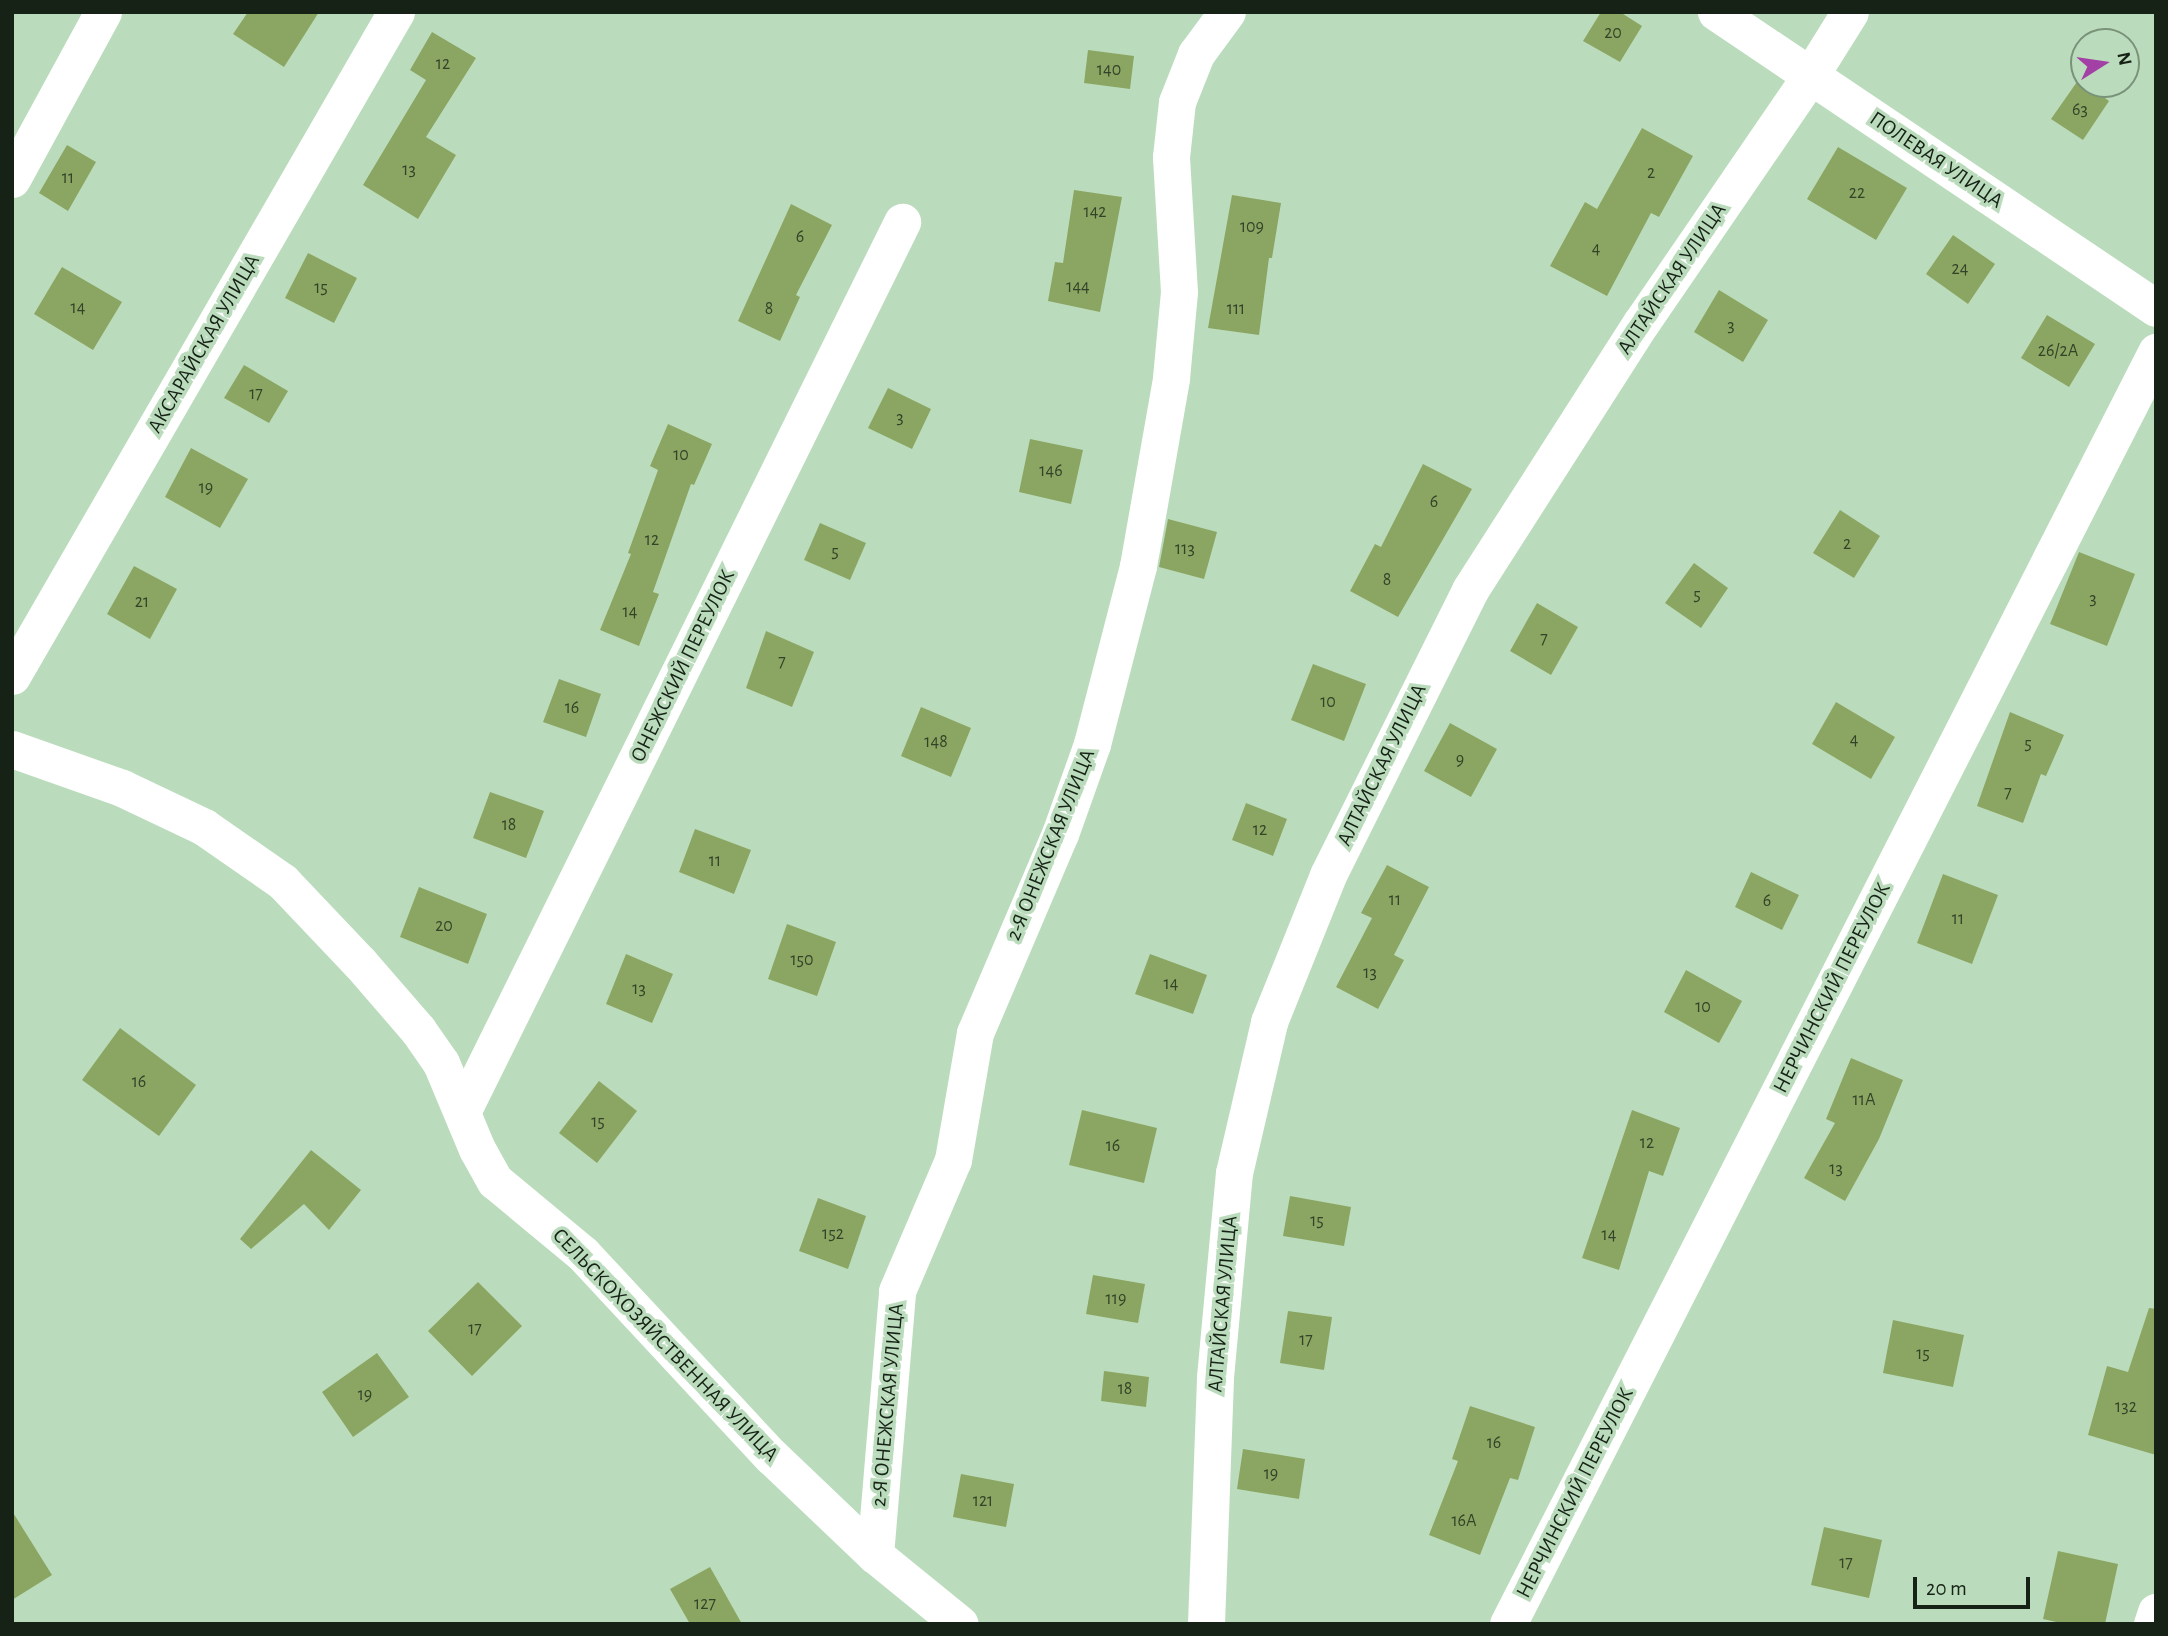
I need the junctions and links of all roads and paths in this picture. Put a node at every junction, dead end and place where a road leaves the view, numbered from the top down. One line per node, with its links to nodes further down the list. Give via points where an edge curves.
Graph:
1 (103, 12): 7 (street)
2 (396, 12): 11 (street, АКСАРАЙСКАЯ УЛИЦА)
3 (1227, 12): 14 (street, 2-Я ОНЕЖСКАЯ УЛИЦА, via 1196,54 1177,102 1171,157 1179,292 1171,377 1138,566 1092,744 1060,834 975,1033 953,1160 897,1291)
4 (1716, 12): 6 (street, ПОЛЕВАЯ УЛИЦА)
5 (1850, 12): 6 (street, АЛТАЙСКАЯ УЛИЦА)
6 (1810, 76): 9 (street, ПОЛЕВАЯ УЛИЦА); 17 (street, АЛТАЙСКАЯ УЛИЦА, via 1641,323 1470,590 1328,875 1269,1023 1234,1173 1215,1377)
7 (12, 179)
8 (902, 222): 13 (street, ОНЕЖСКИЙ ПЕРЕУЛОК)
9 (2156, 308)
10 (2156, 352): 18 (street, НЕРЧИНСКИЙ ПЕРЕУЛОК)
11 (12, 676)
12 (12, 750): 13 (street, СЕЛЬСКОХОЗЯЙСТВЕННАЯ УЛИЦА, via 122,788 204,827 283,882 418,1030 441,1063)
13 (463, 1110): 14 (street, СЕЛЬСКОХОЗЯЙСТВЕННАЯ УЛИЦА, via 495,1181 583,1254 771,1456)
14 (875, 1555): 16 (street, СЕЛЬСКОХОЗЯЙСТВЕННАЯ УЛИЦА)
15 (2156, 1612): 19 (street)
16 (960, 1624)
17 (1206, 1624)
18 (1508, 1624)
19 (2152, 1624)

